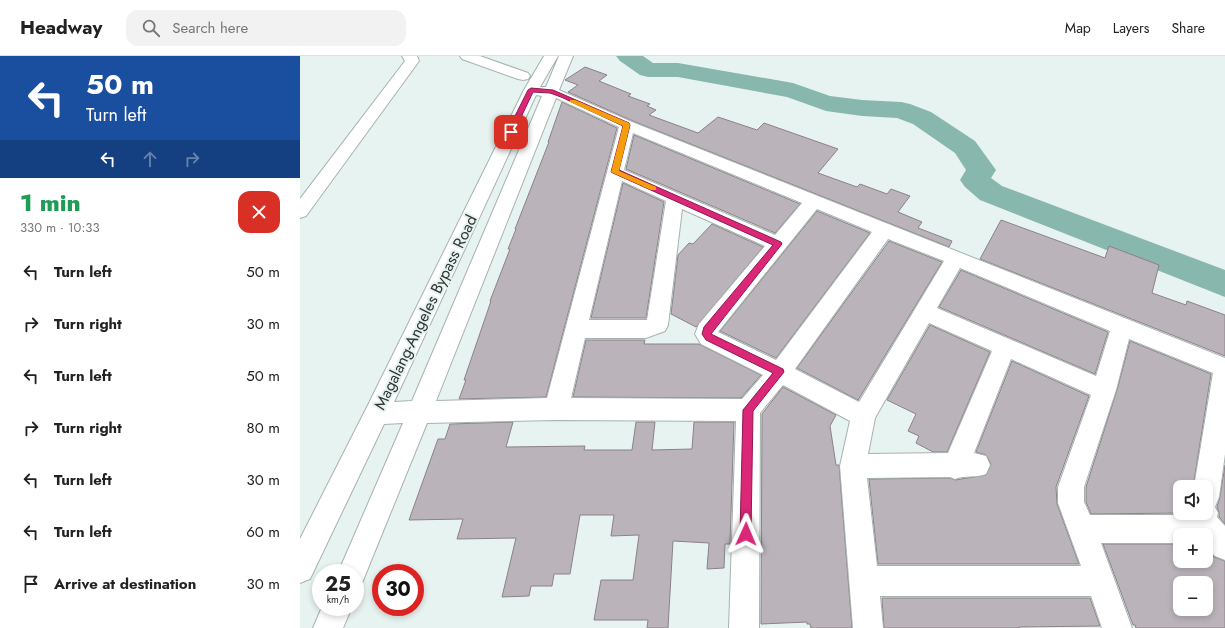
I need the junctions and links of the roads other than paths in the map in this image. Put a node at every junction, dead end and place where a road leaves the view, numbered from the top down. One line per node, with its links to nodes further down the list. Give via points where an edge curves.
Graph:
1 (409, 56): 11 (street, via 412,61)
2 (466, 56): 5 (street)
3 (551, 56): 5 (street, Magalang-Angeles Bypass Road)
4 (566, 56): 6 (street, Magalang-Angeles Bypass Road)
5 (527, 83): 6 (street); 25 (street, Magalang-Angeles Bypass Road)
6 (551, 92): 7 (street); 24 (street, Magalang-Angeles Bypass Road)
7 (627, 125): 8 (street); 10 (street)
8 (615, 172): 9 (street); 17 (street)
9 (675, 198): 13 (street); 17 (street, via 657,324 646,329)
10 (814, 201): 12 (street); 13 (street)
11 (300, 212)
12 (884, 230): 14 (street); 20 (street)
13 (778, 244): 20 (street, via 706,334 709,338)
14 (956, 258): 15 (street); 16 (street)
15 (926, 312): 18 (street); 26 (street)
16 (1122, 327): 19 (street); 21 (street)
17 (575, 329): 22 (street)
18 (1005, 347): 21 (street); 27 (street, via 966,466)
19 (1225, 369): 28 (street)
20 (780, 372): 23 (street); 26 (street)
21 (1104, 390): 31 (street, via 1071,487 1071,503)
22 (556, 409): 23 (street); 24 (street)
23 (748, 410): 39 (street)
24 (420, 411): 25 (street); 33 (street, Magalang-Angeles Bypass Road)
25 (377, 413): 34 (street, Magalang-Angeles Bypass Road)
26 (863, 416): 27 (street)
27 (853, 466): 35 (street)
28 (1209, 480)
29 (1192, 520): 31 (street, via 1179,529)
30 (1209, 520): 32 (street)
31 (1082, 529): 36 (street)
32 (1225, 546)
33 (356, 564)
34 (300, 569)
35 (863, 581): 36 (street); 40 (street)
36 (1099, 581): 41 (street)
37 (333, 616): 38 (street)
38 (328, 628)
39 (744, 628)
40 (868, 628)
41 (1117, 628)

